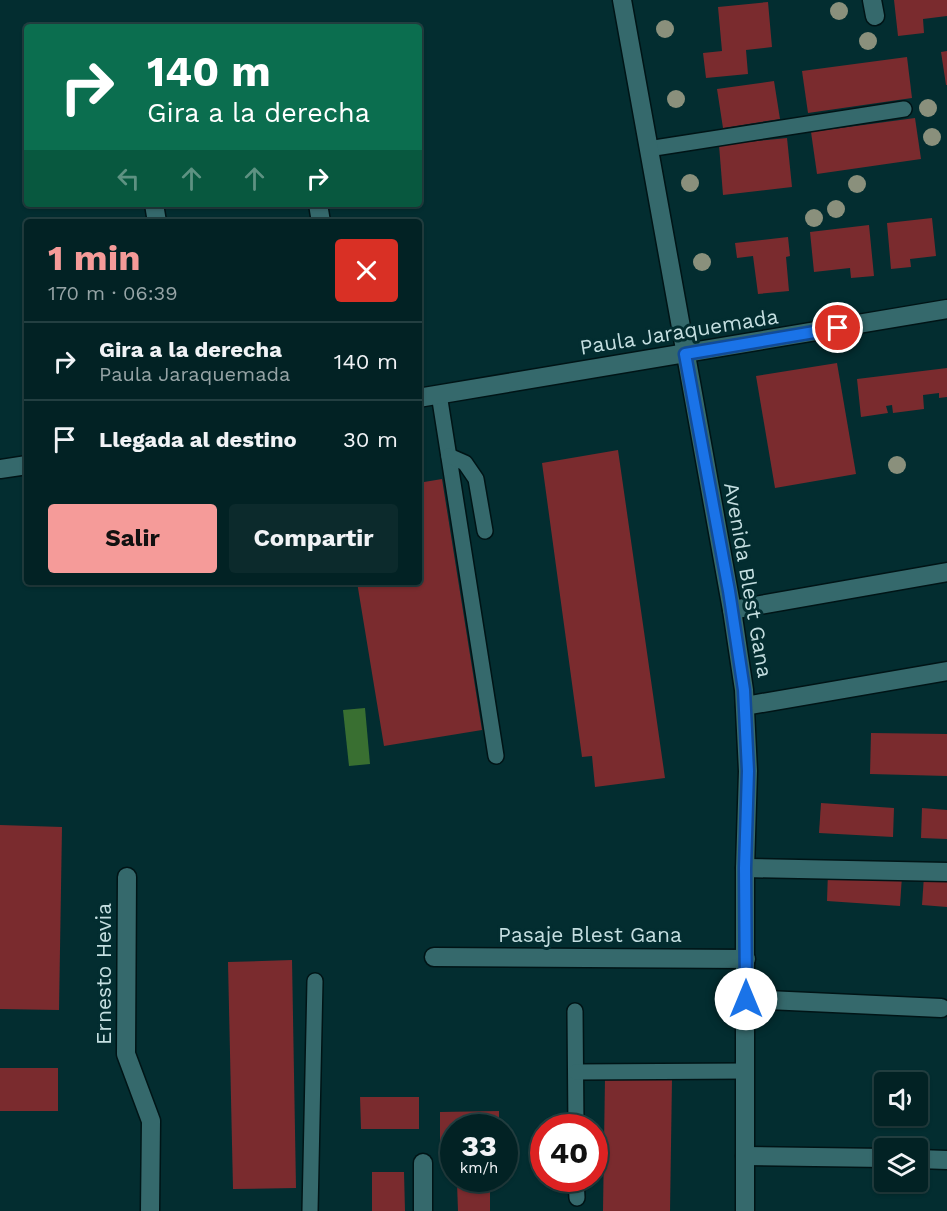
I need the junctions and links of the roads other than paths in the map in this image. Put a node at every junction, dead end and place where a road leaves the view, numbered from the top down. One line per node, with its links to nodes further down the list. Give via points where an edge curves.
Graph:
1 (622, 0): 3 (street, Avenida Blest Gana)
2 (904, 109): 3 (lane)
3 (648, 149): 5 (street, Avenida Blest Gana)
4 (947, 309): 5 (street, Paula Jaraquemada)
5 (685, 354): 6 (street, Paula Jaraquemada); 13 (street, Avenida Blest Gana)
6 (439, 394): 7 (street, Paula Jaraquemada); 8 (lane)
7 (422, 397)
8 (449, 456): 11 (lane, via 465,463 476,478); 16 (lane)
9 (24, 465): 10 (street)
10 (0, 469)
11 (485, 531)
12 (947, 572): 13 (street)
13 (732, 610): 15 (street, Avenida Blest Gana)
14 (947, 671): 15 (street)
15 (745, 706): 17 (street, Avenida Blest Gana)
16 (496, 756)
17 (745, 868): 18 (street); 21 (street, Avenida Blest Gana)
18 (947, 872)
19 (127, 877): 36 (street, Ernesto Hevia, via 126,1054 151,1121)
20 (434, 957): 21 (street, Pasaje Blest Gana)
21 (746, 959): 23 (street, Avenida Blest Gana)
22 (315, 981): 37 (lane)
23 (746, 999): 24 (street); 26 (street, Avenida Blest Gana)
24 (941, 1008)
25 (575, 1011): 27 (lane)
26 (746, 1071): 27 (lane); 29 (street, Avenida Blest Gana)
27 (576, 1072): 28 (lane)
28 (576, 1114)
29 (745, 1156): 30 (street); 39 (street, Avenida Blest Gana)
30 (874, 1158)
31 (928, 1159): 32 (street)
32 (947, 1160)
33 (423, 1163): 38 (street)
34 (577, 1192): 35 (lane)
35 (577, 1198)
36 (150, 1211)
37 (310, 1211)
38 (423, 1211)
39 (745, 1211)

